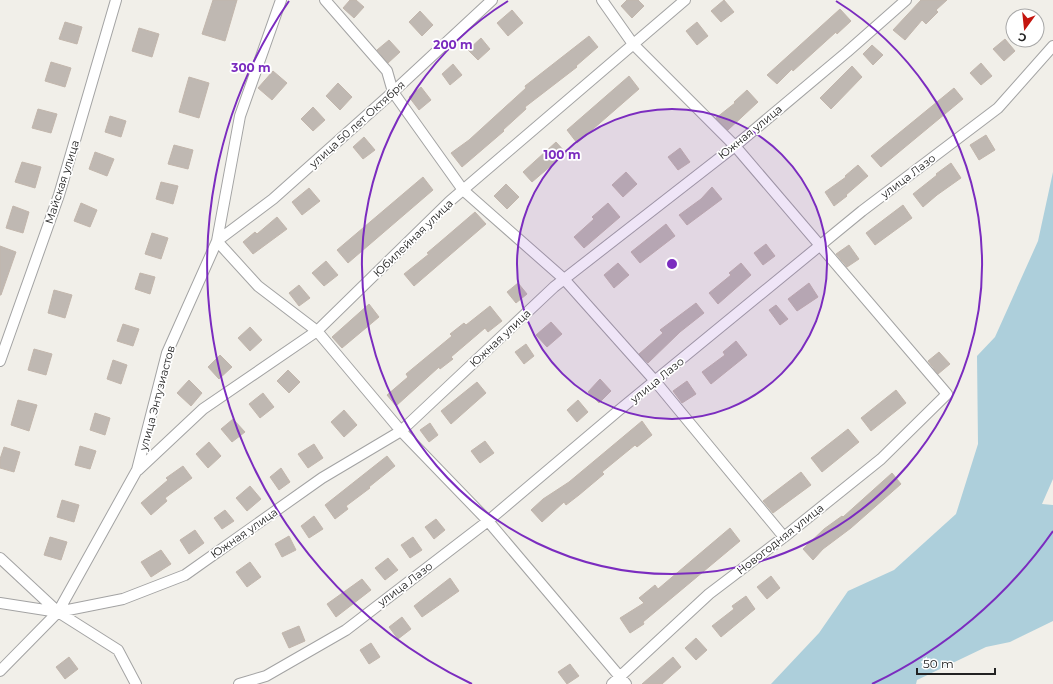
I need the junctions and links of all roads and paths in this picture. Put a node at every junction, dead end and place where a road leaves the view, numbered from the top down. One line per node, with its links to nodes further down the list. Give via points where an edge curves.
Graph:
1 (116, 0): 17 (street, Майская улица, via 59,195)
2 (281, 0): 13 (street, улица Энтузиастов, via 240,116)
3 (325, 0): 10 (street, via 387,71)
4 (492, 0): 10 (street, улица 50 лет Октября)
5 (602, 0): 8 (street)
6 (685, 0): 8 (street, Юбилейная улица)
7 (906, 0): 11 (street, Южная улица)
8 (633, 44): 11 (street); 12 (street, Юбилейная улица)
9 (1053, 46): 14 (street, улица Лазо, via 998,108 862,211)
10 (393, 92): 12 (street); 13 (street, улица 50 лет Октября, via 273,199)
11 (735, 146): 14 (street); 15 (street, Южная улица)
12 (463, 190): 15 (street); 16 (street, Юбилейная улица)
13 (217, 241): 16 (street, via 258,286); 20 (street, улица Энтузиастов, via 167,353)
14 (822, 246): 18 (street, улица Лазо); 22 (street, Новогодняя улица, via 947,394 881,459)
15 (564, 279): 18 (street); 19 (street, Южная улица)
16 (317, 331): 19 (street); 20 (street, Юбилейная улица, via 203,409)
17 (0, 361)
18 (655, 381): 21 (street, улица Лазо); 22 (street)
19 (401, 431): 21 (street); 25 (street, Южная улица, via 322,478 185,575 123,599)
20 (138, 470): 25 (street, улица Энтузиастов)
21 (488, 521): 27 (street); 29 (street, улица Лазо, via 346,630 266,676)
22 (784, 537): 27 (street, Новогодняя улица, via 709,594)
23 (0, 558): 25 (street)
24 (0, 603): 25 (street)
25 (58, 612): 26 (street, улица Энтузиастов); 28 (street, via 118,650)
26 (0, 671)
27 (623, 680): 30 (street, Новогодняя улица)
28 (136, 684)
29 (239, 684)
30 (612, 684)

